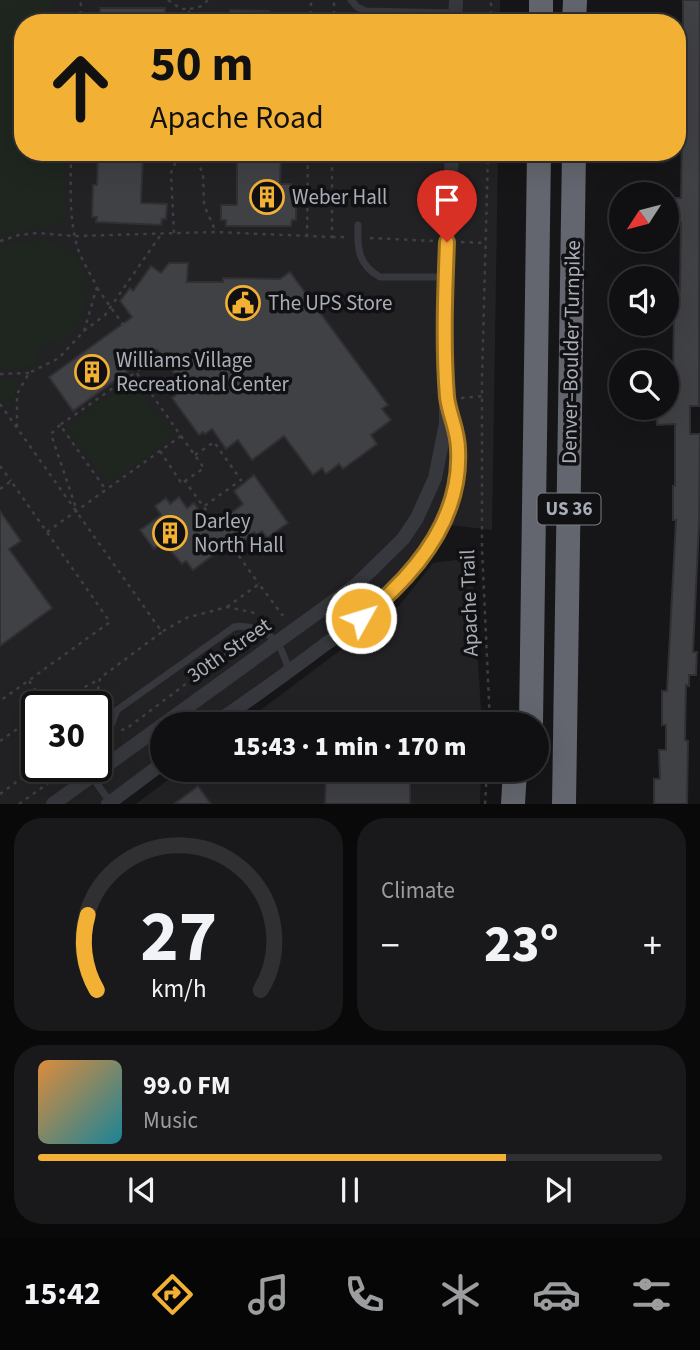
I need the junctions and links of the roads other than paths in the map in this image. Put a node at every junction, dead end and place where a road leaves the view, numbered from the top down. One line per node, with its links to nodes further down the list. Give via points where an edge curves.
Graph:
1 (351, 0): 2 (lane, via 366,11)
2 (456, 12)
3 (452, 161): 7 (street)
4 (540, 161): 9 (highway, Denver–Boulder Turnpike / US 36)
5 (574, 161): 26 (highway, Denver–Boulder Turnpike / US 36)
6 (358, 225): 7 (lane, via 360,257 370,272)
7 (446, 277): 8 (street)
8 (447, 400): 10 (street, 30th Street, via 435,478 403,539 375,568); 11 (street, via 456,431 458,470 441,527 398,587)
9 (536, 465): 13 (highway); 14 (highway, Denver–Boulder Turnpike / US 36)
10 (277, 642): 11 (lane); 15 (lane, via 251,627 234,627 117,710); 16 (street, 30th Street)
11 (289, 671): 12 (street)
12 (231, 712)
13 (519, 712)
14 (531, 712)
15 (112, 723)
16 (112, 762)
17 (150, 773): 22 (street)
18 (84, 782): 23 (street, 30th Street)
19 (102, 782): 22 (lane)
20 (514, 782): 24 (highway)
21 (531, 782): 25 (highway)
22 (110, 803)
23 (53, 804)
24 (513, 804)
25 (530, 804)
26 (564, 804)

